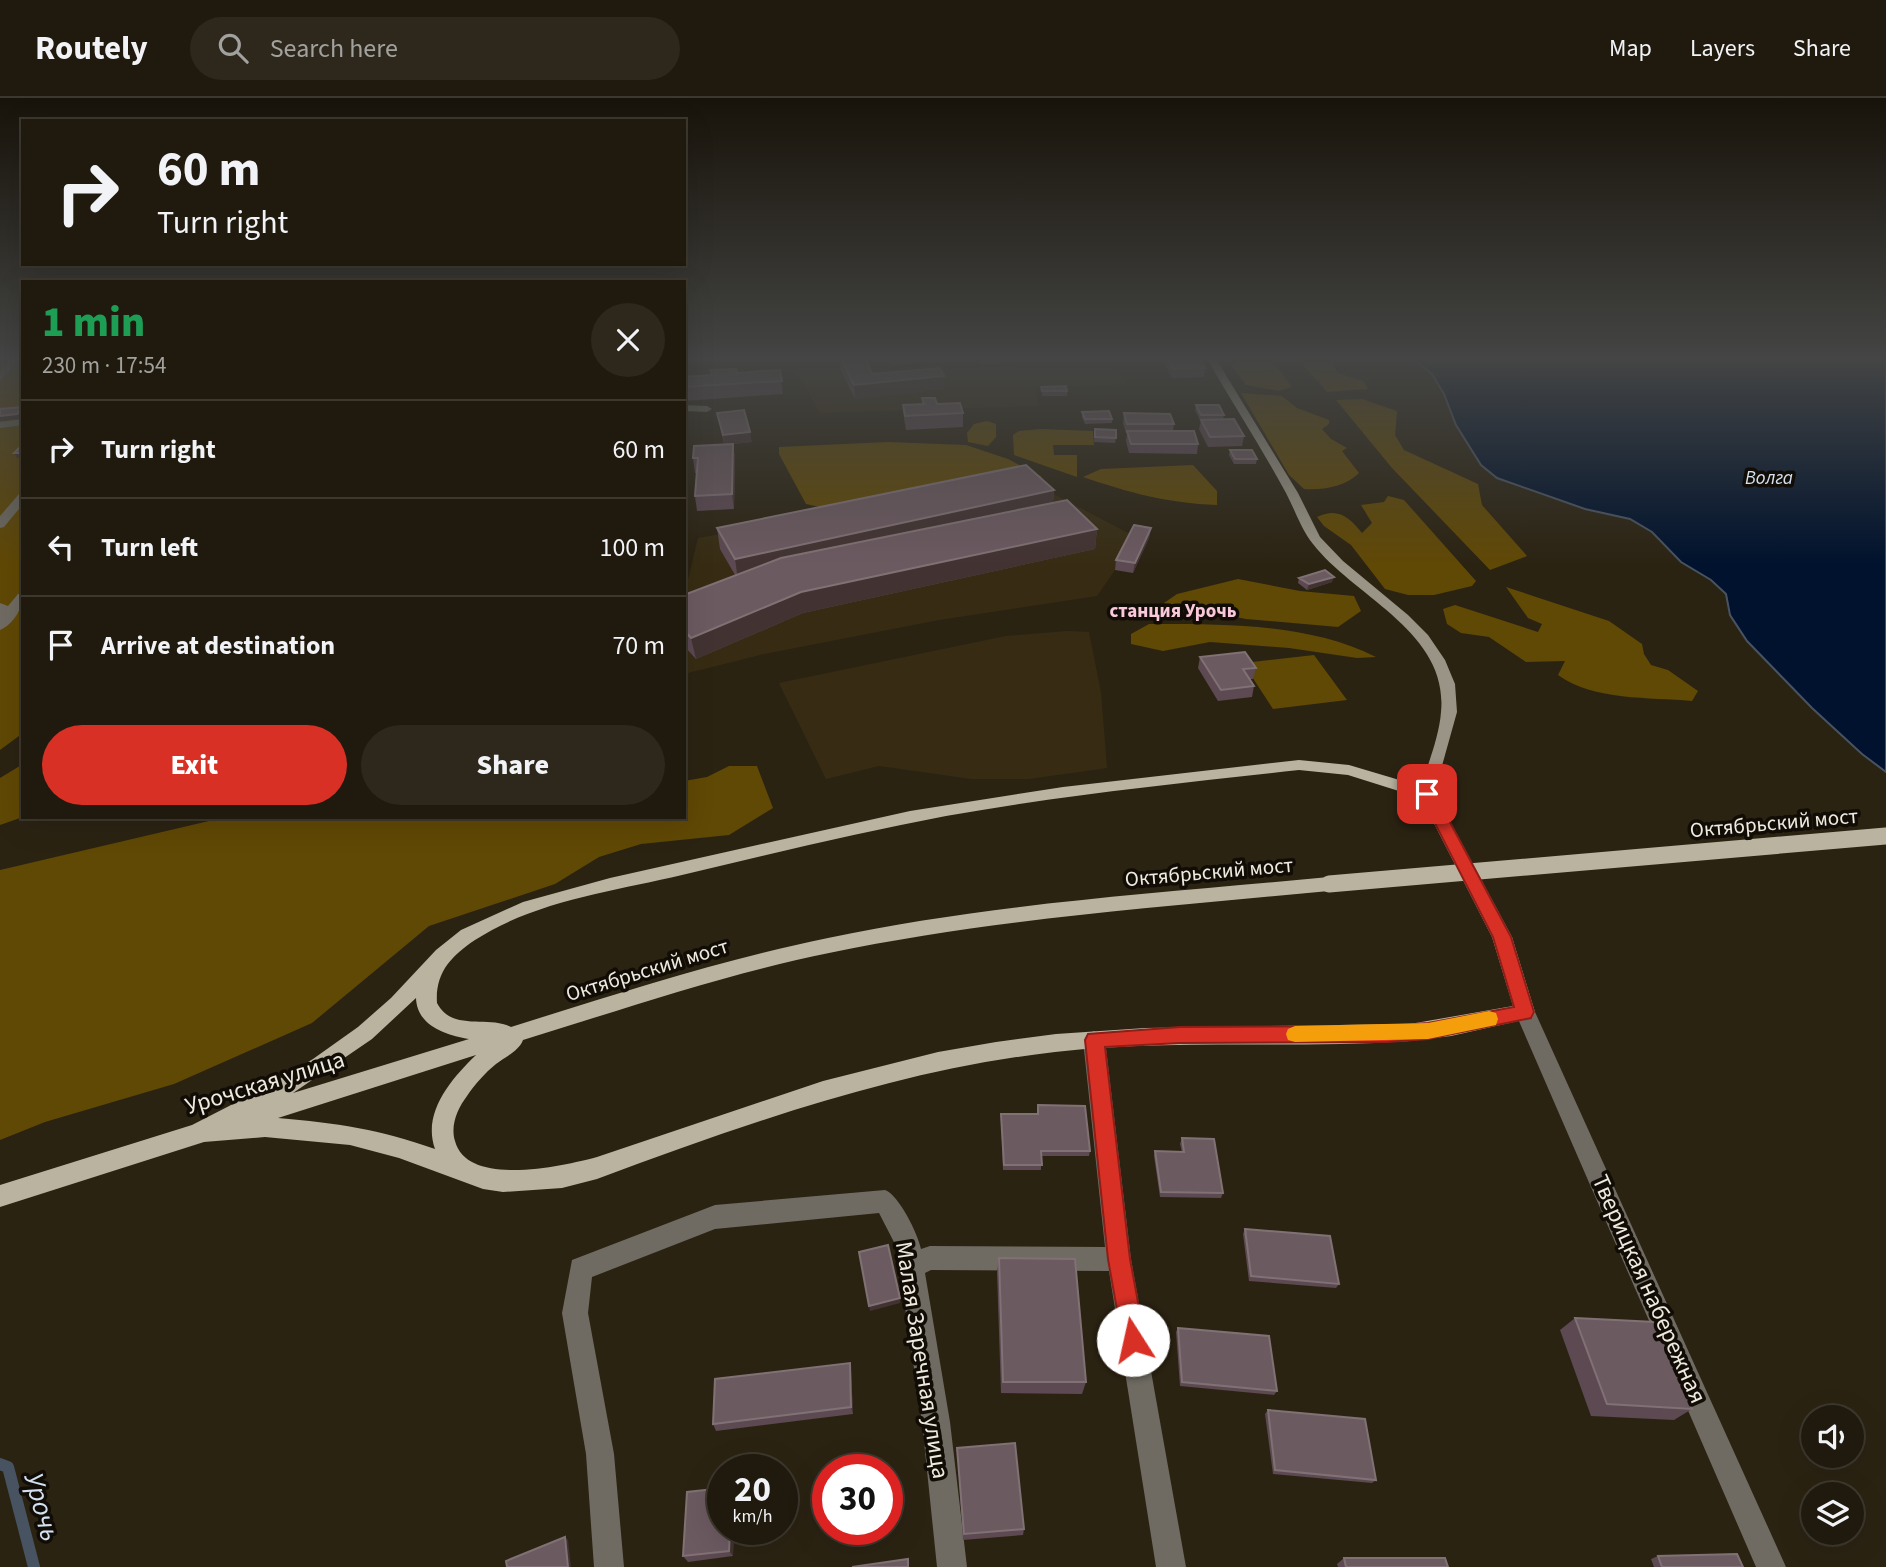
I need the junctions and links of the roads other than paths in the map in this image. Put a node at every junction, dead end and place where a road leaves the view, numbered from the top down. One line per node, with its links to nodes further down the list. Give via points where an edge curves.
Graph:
1 (1252, 428): 7 (street, via 1317,542 1415,628 1443,675 1449,712)
2 (21, 498): 3 (street)
3 (0, 524)
4 (21, 598): 5 (street)
5 (5, 610): 6 (street)
6 (0, 626)
7 (1427, 794): 9 (main road, via 1349,770 1299,765 986,804 880,823 585,892 485,925); 10 (main road, via 1502,937)
8 (1886, 836): 11 (main road, Октябрьский мост, bridge, via 1096,905 930,926 733,968)
9 (445, 952): 11 (main road, via 431,972 425,1002 433,1016 448,1027 502,1032); 13 (main road, via 386,1016 319,1068)
10 (1525, 1012): 12 (main road, via 1387,1034); 21 (street, Тверицкая набережная)
11 (548, 1024): 13 (main road, Урочская улица); 14 (main road, via 485,1060 467,1077 444,1119 442,1138 448,1154 464,1170)
12 (1094, 1040): 14 (main road, via 989,1051 888,1072 830,1087 562,1177 530,1181); 16 (street)
13 (200, 1132): 14 (main road, via 265,1127 349,1135 399,1147); 15 (main road, Урочская улица)
14 (483, 1178)
15 (0, 1196)
16 (1119, 1259): 17 (street, via 930,1258); 20 (street)
17 (911, 1267): 18 (street, Малая Заречная улица, via 908,1244 886,1202 715,1217 582,1269 575,1313 600,1454); 19 (street, Малая Заречная улица, via 936,1422)
18 (610, 1567)
19 (952, 1567)
20 (1171, 1567)
21 (1771, 1567)

